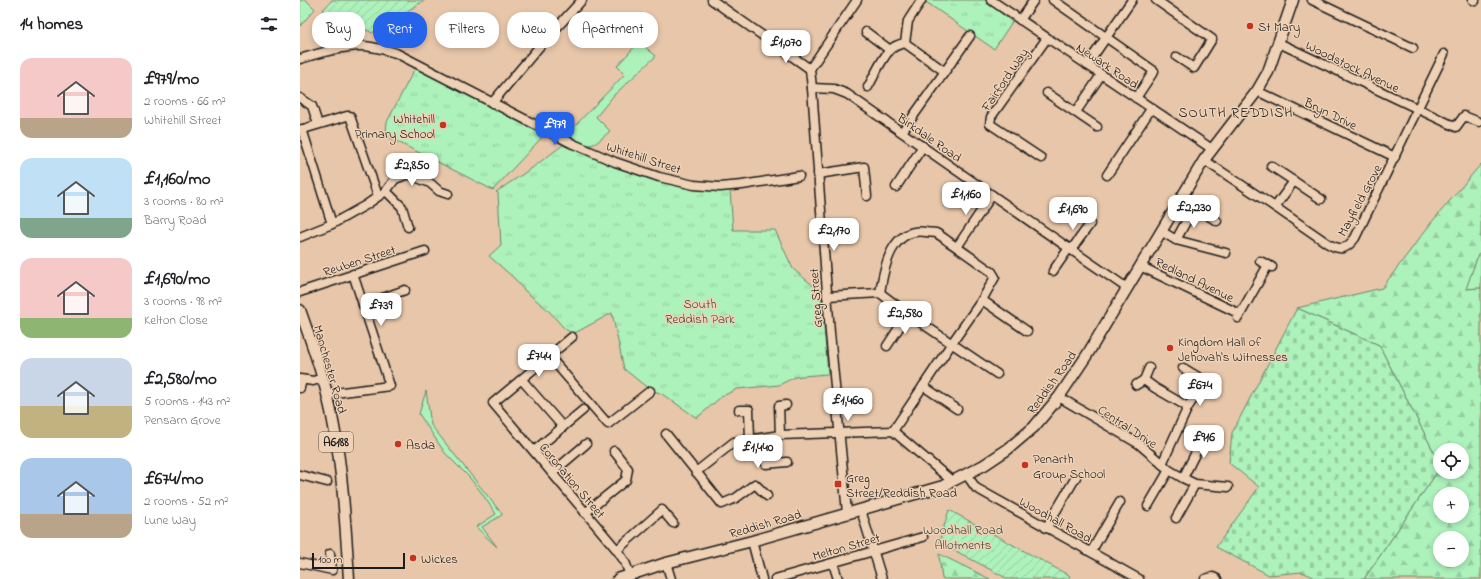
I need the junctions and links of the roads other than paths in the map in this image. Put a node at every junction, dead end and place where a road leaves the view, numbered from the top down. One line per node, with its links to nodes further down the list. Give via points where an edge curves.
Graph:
1 (582, 0): 34 (street)
2 (712, 0): 25 (street)
3 (857, 0): 25 (street)
4 (991, 0): 12 (street, Newark Road)
5 (1034, 0): 12 (street)
6 (1052, 0): 15 (street)
7 (1132, 0): 15 (street)
8 (1156, 0): 22 (street, via 1212,39 1194,68)
9 (1293, 0): 18 (main road, Reddish Road)
10 (1312, 0): 19 (street)
11 (921, 1): 17 (street, via 908,21)
12 (1020, 20): 16 (street, Newark Road)
13 (866, 32): 20 (street)
14 (970, 36): 26 (street)
15 (1106, 37): 24 (street); 33 (street, via 1154,71)
16 (1047, 38): 24 (street, Newark Road); 46 (street, Fairford Way, via 990,117 990,124)
17 (905, 43): 20 (street); 26 (street)
18 (1279, 43): 30 (main road, Reddish Road, via 1268,72); 36 (street, Woodstock Avenue)
19 (1413, 48)
20 (890, 50): 28 (street)
21 (1444, 54): 36 (street, Mayfield Grove)
22 (1177, 57)
23 (300, 59): 34 (street, Whitehill Street, via 360,46 375,48 396,53)
24 (1087, 65): 27 (street, Newark Road)
25 (810, 69): 29 (street, Greg Street)
26 (944, 71): 42 (street)
27 (1101, 75): 33 (street, Newark Road); 37 (street)
28 (868, 87)
29 (812, 88): 42 (street, Birkdale Road, via 834,89 847,94); 49 (street, Greg Street)
30 (1257, 91): 44 (main road, Reddish Road); 45 (street, Bryn Drive)
31 (1047, 93): 37 (street)
32 (300, 98): 39 (street, via 312,106)
33 (1136, 98): 35 (street, Newark Road)
34 (492, 103): 50 (street, Whitehill Street, via 572,143 659,177 694,185 720,187)
35 (1151, 109): 44 (street, Newark Road); 51 (street)
36 (1417, 110): 38 (street, Woodstock Avenue, via 1456,127 1464,116); 45 (street, Mayfield Grove)
37 (1076, 112): 40 (street)
38 (1479, 122)
39 (318, 124): 41 (street); 57 (street, via 350,116)
40 (1097, 127)
41 (301, 130): 64 (street)
42 (902, 132): 43 (street, Birkdale Road)
43 (923, 146): 53 (street); 56 (street, Birkdale Road)
44 (1212, 149): 47 (main road, Reddish Road)
45 (1395, 157): 62 (street, Mayfield Grove, via 1349,246 1334,248)
46 (1041, 158)
47 (1204, 160): 59 (main road, Reddish Road); 62 (street, Mayfield Grove)
48 (1271, 166): 52 (street)
49 (818, 174): 58 (street, via 864,167); 82 (street, Greg Street)
50 (799, 176)
51 (1106, 176)
52 (1294, 181): 60 (street); 62 (street)
53 (896, 187)
54 (386, 191): 55 (street, via 395,179 408,174); 57 (street); 66 (street, via 402,207)
55 (448, 194)
56 (992, 195): 70 (street); 71 (street, Birkdale Road)
57 (378, 196): 64 (street)
58 (867, 196)
59 (1182, 196): 61 (street); 67 (main road, Reddish Road)
60 (1321, 199)
61 (1194, 207): 63 (street); 69 (street)
62 (1275, 207)
63 (1217, 221)
64 (332, 224): 68 (street)
65 (1090, 224): 71 (street)
66 (408, 227)
67 (1161, 231): 69 (street); 75 (main road, Reddish Road)
68 (300, 237)
69 (1176, 240): 73 (street)
70 (957, 247): 81 (street, via 936,234 909,232 899,239 892,251 882,278); 83 (street, via 992,272 995,277)
71 (1070, 249): 76 (street); 78 (street, Birkdale Road)
72 (425, 251): 77 (street, Reuben Street)
73 (1226, 253)
74 (1260, 261): 75 (street, Redland Avenue, via 1270,266 1239,316)
75 (1140, 266): 78 (main road, Reddish Road)
76 (1053, 272)
77 (353, 274): 80 (street, Reuben Street); 84 (street)
78 (1127, 288): 104 (main road, Reddish Road)
79 (405, 290): 84 (street)
80 (300, 292)
81 (880, 293): 82 (street); 86 (street)
82 (827, 296): 113 (street, Greg Street)
83 (982, 300): 87 (street); 89 (street)
84 (363, 304): 103 (street, via 390,386)
85 (300, 310): 95 (main road, Manchester Road / A6188)
86 (908, 314): 89 (street); 90 (street)
87 (1027, 331)
88 (572, 337): 91 (street)
89 (952, 343): 94 (street); 100 (street)
90 (886, 346)
91 (549, 356): 97 (street); 102 (street, via 608,424)
92 (1149, 368): 98 (street)
93 (1183, 368): 106 (street, via 1205,381)
94 (997, 374)
95 (323, 378): 96 (street, via 313,381); 103 (main road, Manchester Road / A6188)
96 (301, 379): 101 (street)
97 (522, 380): 110 (street); 119 (street, Coronation Street, via 493,403)
98 (1144, 380): 99 (street); 106 (street)
99 (1136, 385)
100 (923, 386): 107 (street); 111 (street)
101 (300, 388)
102 (650, 391)
103 (327, 394): 152 (main road, Manchester Road / A6188, via 338,456)
104 (1059, 397): 122 (street, Central Drive, via 1139,444); 125 (main road, Reddish Road, via 1034,427 1008,449)
105 (786, 404): 115 (street, via 779,406)
106 (1188, 407): 122 (street)
107 (957, 409)
108 (583, 410): 110 (street)
109 (739, 410): 117 (street, via 749,410)
110 (562, 427): 119 (street)
111 (893, 431): 113 (street); 129 (street)
112 (1206, 432): 128 (street)
113 (839, 433): 115 (street); 138 (street, Greg Street)
114 (666, 434): 123 (street)
115 (780, 435): 116 (street)
116 (765, 438): 117 (street); 121 (street, via 766,464)
117 (750, 439): 123 (street, via 734,442)
118 (586, 444): 124 (street)
119 (534, 451): 124 (street, Coronation Street)
120 (614, 452): 137 (street, via 628,469 626,480)
121 (787, 462)
122 (1166, 467): 128 (street, Central Drive); 135 (street)
123 (696, 472): 133 (street, via 722,504 736,498 755,484)
124 (552, 473): 137 (street, Coronation Street)
125 (966, 474): 129 (main road, Reddish Road); 141 (street, Woodhall Road, via 976,488)
126 (300, 475): 130 (street)
127 (1076, 477): 141 (street)
128 (1184, 478): 131 (street, Central Drive)
129 (952, 481): 136 (main road, Reddish Road, via 943,486)
130 (327, 482)
131 (1195, 484): 132 (street, Central Drive); 139 (street)
132 (1228, 487)
133 (767, 496)
134 (1120, 502): 146 (street)
135 (1148, 506)
136 (861, 510): 138 (main road, Reddish Road); 145 (street)
137 (586, 513): 144 (street, Coronation Street)
138 (847, 513): 143 (main road, Reddish Road)
139 (1176, 518)
140 (673, 523): 144 (street, via 662,510)
141 (1046, 528): 146 (street, Woodhall Road)
142 (923, 537): 145 (street, Melton Street)
143 (752, 541): 149 (main road, Reddish Road); 154 (street)
144 (617, 550): 151 (street, Coronation Street, via 625,562)
145 (873, 551): 150 (street, Melton Street); 157 (street)
146 (1091, 552): 158 (street, Woodhall Road)
147 (330, 554): 148 (street, via 332,573)
148 (300, 563)
149 (666, 563): 151 (main road, Reddish Road); 153 (street)
150 (833, 563): 155 (street, Melton Street); 156 (street)
151 (623, 578)
152 (350, 579)
153 (670, 579)
154 (762, 579)
155 (775, 579)
156 (838, 579)
157 (882, 579)
158 (1139, 579)
159 (1205, 579): 160 (street)
160 (1217, 579)

